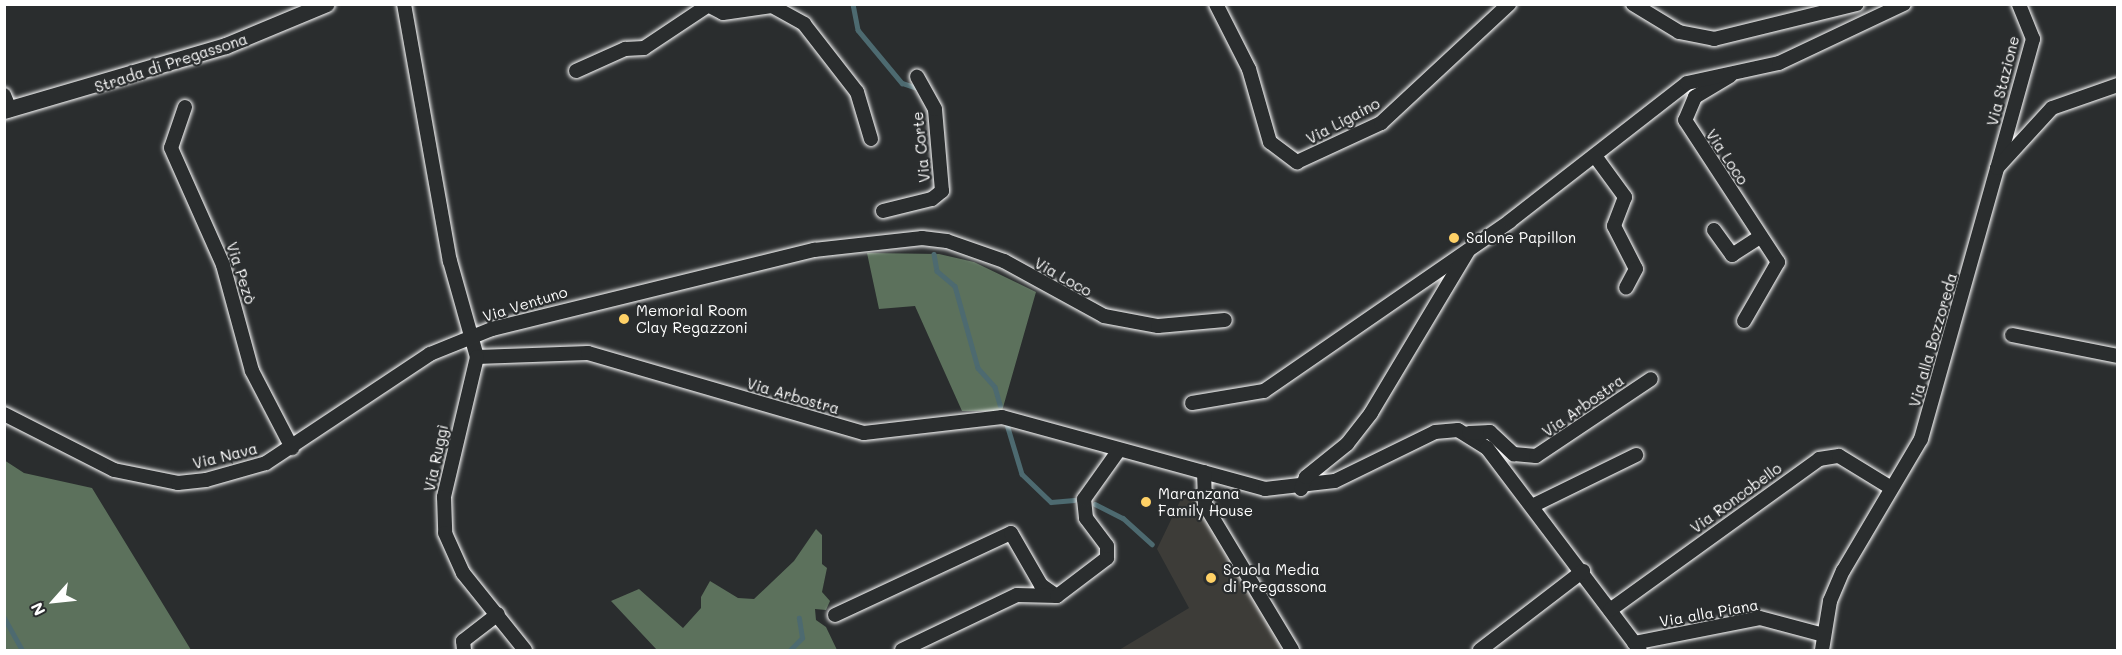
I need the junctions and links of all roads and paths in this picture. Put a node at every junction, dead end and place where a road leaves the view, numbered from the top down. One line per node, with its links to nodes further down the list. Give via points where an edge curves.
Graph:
1 (327, 4): 14 (street, Strada di Pregassona, via 226,46)
2 (404, 4): 28 (street, Via Ventuno)
3 (1216, 4): 4 (street, Via Ligaino, via 1250,69 1270,142 1297,162 1381,123)
4 (1509, 4)
5 (1633, 4): 6 (street, via 1679,32 1714,39)
6 (1857, 4)
7 (1904, 4): 11 (street, Via Loco, via 1779,63)
8 (2019, 4): 18 (street, Via Stazione, via 2033,39)
9 (706, 5): 10 (street, via 644,48 625,49); 16 (street, via 723,13 772,6 804,24 857,92)
10 (576, 71)
11 (1730, 76): 17 (street, Via Loco, via 1704,76 1687,83); 21 (street, Via Loco, via 1695,97 1685,120)
12 (917, 77): 19 (street, Via Corte, via 935,109 942,191 932,200)
13 (2118, 85): 18 (street, Via alla Bozzoreda, via 2052,108)
14 (6, 105)
15 (185, 107): 35 (street, Via Pezò, via 171,148 223,265 252,371)
16 (871, 139)
17 (1595, 156): 23 (street, Via Loco); 24 (street, via 1625,197 1614,226 1636,269)
18 (1997, 168): 39 (street, Via alla Bozzoreda, via 1921,439)
19 (883, 211)
20 (1714, 230): 21 (street, via 1732,255)
21 (1761, 237): 26 (street, Via Loco, via 1778,262)
22 (891, 241): 25 (street, Via Loco, via 935,238 966,246 1004,261 1084,307 1128,322 1179,327); 28 (street, Via Ventuno, via 814,250 539,314)
23 (1468, 251): 32 (street, Via Loco, via 1444,261 1264,391); 40 (street, Via Loco, via 1371,413 1347,444 1306,477)
24 (1626, 288)
25 (1225, 320)
26 (1744, 321)
27 (2012, 335): 29 (street)
28 (469, 340): 30 (street); 35 (street, Via Nava, via 430,354)
29 (2118, 356)
30 (477, 357): 36 (street, Via Arbostra, via 588,353 864,433 1002,417); 45 (street, Via Ruggì, via 443,515 458,566)
31 (1651, 379): 34 (street, Via Arbostra, via 1536,456 1507,450 1490,432)
32 (1192, 403)
33 (4, 414): 35 (street, Via Nava, via 93,462 140,478 178,483 238,472)
34 (1469, 433): 40 (street, Via Arbostra, via 1435,432 1362,472); 41 (street)
35 (292, 448)
36 (1119, 450): 38 (street, Via Arbostra); 43 (street, via 1084,499 1086,518 1108,555)
37 (1636, 455): 41 (street)
38 (1204, 472): 40 (street, Via Arbostra, via 1265,489); 52 (street, via 1204,505)
39 (1888, 486): 44 (street, Via Roncobello, via 1839,456 1819,459); 47 (street, Via alla Bozzoreda, via 1834,589)
40 (1301, 489)
41 (1532, 506): 42 (street)
42 (1583, 571): 44 (street); 53 (street)
43 (1057, 596): 46 (street, via 1041,585 1011,533); 51 (street, via 1017,595)
44 (1610, 610): 48 (street)
45 (498, 614): 49 (street, via 463,641); 50 (street, Via Ruggì)
46 (835, 615)
47 (1824, 634): 48 (street, Via alla Piana, via 1760,618); 54 (street, Via alla Bozzoreda)
48 (1637, 647)
49 (464, 651)
50 (525, 651)
51 (902, 651)
52 (1292, 651)
53 (1480, 651)
54 (1822, 651)

